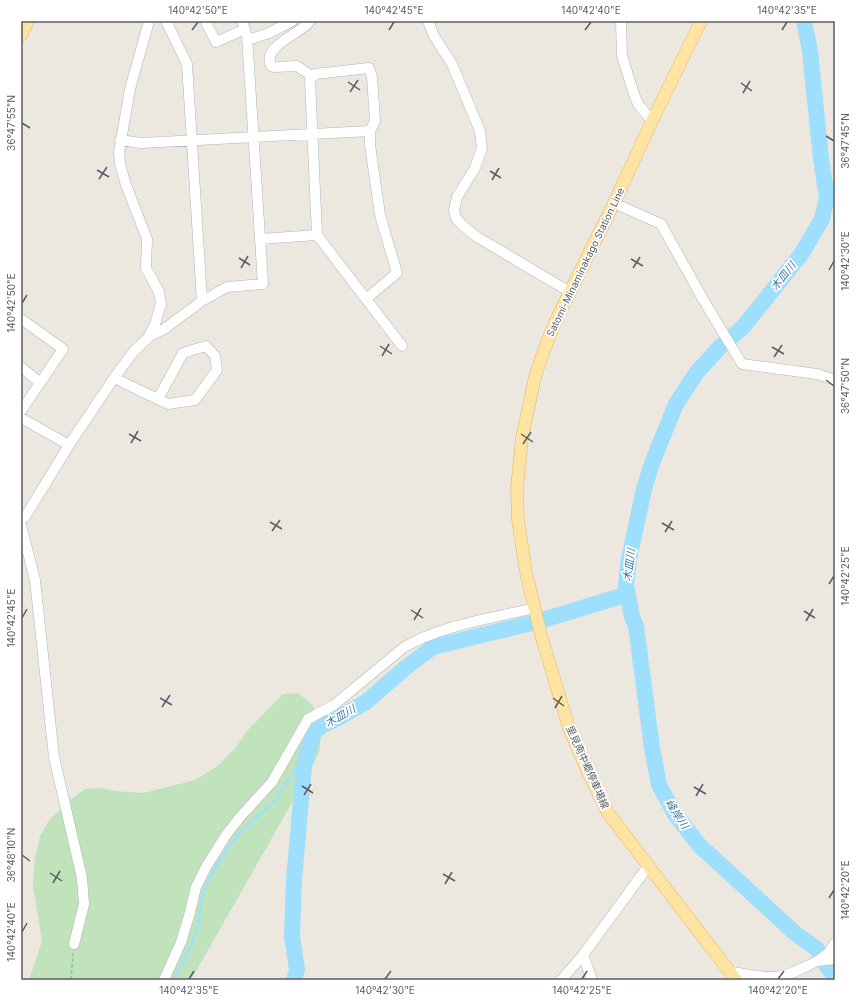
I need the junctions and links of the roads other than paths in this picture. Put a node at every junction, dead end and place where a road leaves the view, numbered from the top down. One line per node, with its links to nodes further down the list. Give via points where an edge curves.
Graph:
1 (28, 21): 11 (main road)
2 (149, 21): 18 (street, via 130,89)
3 (166, 21): 19 (street, via 187,64)
4 (205, 21): 10 (street, via 216,42)
5 (292, 21): 12 (street)
6 (310, 21): 13 (street, via 275,48 269,61 274,67 297,66)
7 (428, 21): 23 (street, via 434,36 452,64 480,131 482,148 476,168 457,197 454,211 456,218 478,238)
8 (621, 21): 14 (street, via 622,56 638,104)
9 (701, 21): 14 (main road, Satomi-Minaminakago Station Line)
10 (244, 25): 12 (street)
11 (21, 35)
12 (248, 40): 17 (street)
13 (313, 77): 15 (street, via 315,74 369,68 375,121); 16 (street, via 310,80)
14 (652, 121): 20 (main road, Satomi-Minaminakago Station Line)
15 (370, 131): 16 (street); 24 (street, via 380,215 397,273)
16 (312, 134): 17 (street); 21 (street)
17 (254, 137): 19 (street); 22 (street)
18 (120, 140): 19 (street, via 141,143); 27 (street, via 120,164 147,239 146,268 161,300 156,324)
19 (192, 140): 25 (street)
20 (614, 203): 23 (main road, Satomi-Minaminakago Station Line); 31 (street, via 661,224 742,364 817,374)
21 (317, 235): 22 (street); 24 (street)
22 (260, 240): 25 (street, via 263,284 227,287)
23 (570, 292): 39 (main road, Satomi-Minaminakago Station Line, via 555,322 535,377 519,459 518,520)
24 (366, 299): 28 (street)
25 (202, 301): 27 (street)
26 (21, 319): 32 (street, via 63,349)
27 (148, 338): 30 (street, via 134,351)
28 (402, 346)
29 (21, 367): 32 (street)
30 (114, 378): 33 (street); 36 (street)
31 (835, 380)
32 (40, 383): 34 (street)
33 (158, 399): 33 (street, via 168,404 195,400 217,370 215,356 206,346 182,352)
34 (21, 411)
35 (21, 418): 36 (street)
36 (69, 445): 37 (street, via 25,517)
37 (21, 518)
38 (21, 525): 42 (street, via 35,580 54,757 82,878 84,904)
39 (535, 610): 40 (main road, 里見南中郷停車場線, via 569,728 587,770 608,813); 47 (street, via 446,629 411,643 334,705 308,719 272,782 226,835 206,867 196,887 181,942)
40 (649, 864): 43 (street); 46 (main road, 里見南中郷停車場線)
41 (835, 943): 45 (street, via 830,951)
42 (74, 944)
43 (583, 955): 48 (street); 49 (street)
44 (835, 959): 45 (street)
45 (816, 961): 46 (street, via 787,975 774,978)
46 (733, 976)
47 (164, 980)
48 (561, 980)
49 (592, 980)

